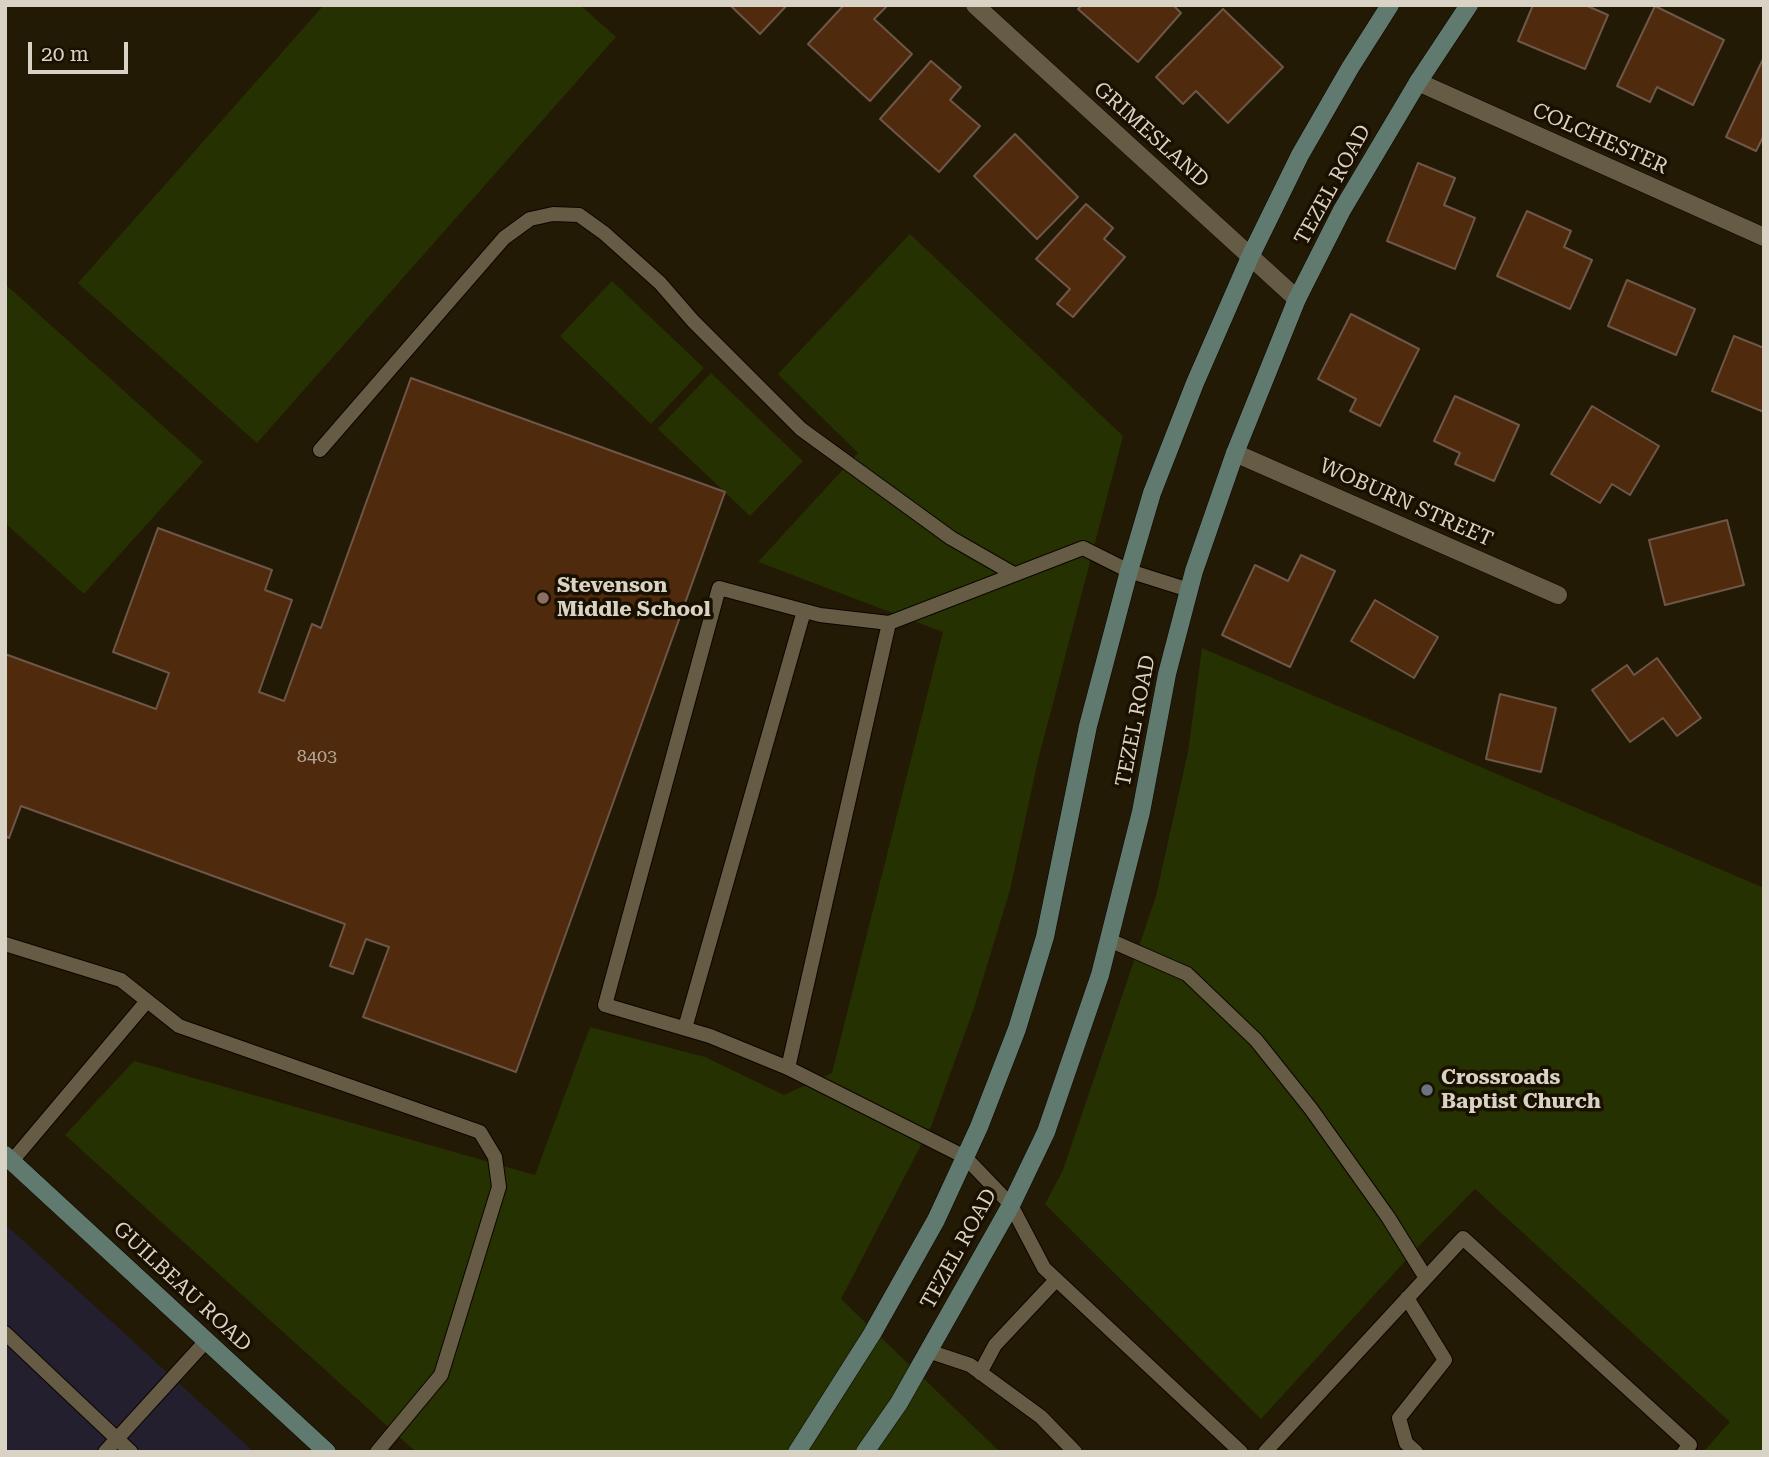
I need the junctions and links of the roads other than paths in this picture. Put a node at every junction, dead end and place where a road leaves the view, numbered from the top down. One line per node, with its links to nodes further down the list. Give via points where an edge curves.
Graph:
1 (975, 5): 6 (street, GRIMESLAND)
2 (1390, 5): 6 (main road, TEZEL ROAD, via 1300,155)
3 (1469, 5): 4 (main road, TEZEL ROAD)
4 (1418, 82): 5 (street, COLCHESTER); 7 (main road, TEZEL ROAD, via 1342,210)
5 (1764, 237)
6 (1250, 257): 7 (street, GRIMESLAND); 10 (main road, TEZEL ROAD, via 1162,468)
7 (1297, 299): 9 (main road, TEZEL ROAD)
8 (320, 450): 11 (lane, via 504,238 530,219 579,215 660,283 801,429 951,538)
9 (1235, 453): 12 (main road, TEZEL ROAD); 13 (street, WOBURN STREET)
10 (1129, 571): 11 (lane, via 1083,548); 12 (lane); 21 (main road, TEZEL ROAD, via 1088,726 1045,937 1017,1029)
11 (1012, 573): 15 (lane)
12 (1189, 590): 16 (main road, TEZEL ROAD)
13 (1558, 595)
14 (804, 611): 15 (lane); 19 (lane); 19 (lane, via 719,588 605,1005)
15 (889, 623): 20 (lane)
16 (1109, 940): 23 (main road, TEZEL ROAD, via 1046,1132); 24 (lane, via 1186,974 1256,1040 1311,1109)
17 (5, 944): 18 (lane, via 121,980)
18 (147, 1001): 22 (lane); 35 (lane, via 179,1026 480,1132 495,1157 499,1187 441,1375)
19 (685, 1028): 20 (lane)
20 (788, 1068): 21 (lane)
21 (965, 1157): 23 (lane); 36 (main road, TEZEL ROAD, via 936,1220 878,1322)
22 (8, 1158): 28 (main road, GUILBEAU ROAD)
23 (1011, 1205): 25 (lane, via 1044,1268); 29 (main road, TEZEL ROAD)
24 (1426, 1278): 26 (lane); 42 (lane, via 1463,1238 1690,1445)
25 (1056, 1280): 30 (lane, via 995,1345); 39 (lane)
26 (1407, 1298): 40 (lane); 41 (lane, via 1445,1360 1399,1418 1406,1443)
27 (5, 1333): 31 (lane)
28 (207, 1340): 31 (lane); 34 (main road, GUILBEAU ROAD)
29 (928, 1351): 30 (lane); 37 (main road, TEZEL ROAD)
30 (980, 1373): 38 (lane, via 1041,1417)
31 (117, 1439): 32 (lane); 33 (lane)
32 (105, 1452)
33 (131, 1452)
34 (327, 1452)
35 (377, 1452)
36 (797, 1452)
37 (865, 1452)
38 (1075, 1452)
39 (1241, 1452)
40 (1265, 1452)
41 (1416, 1452)
42 (1684, 1452)

